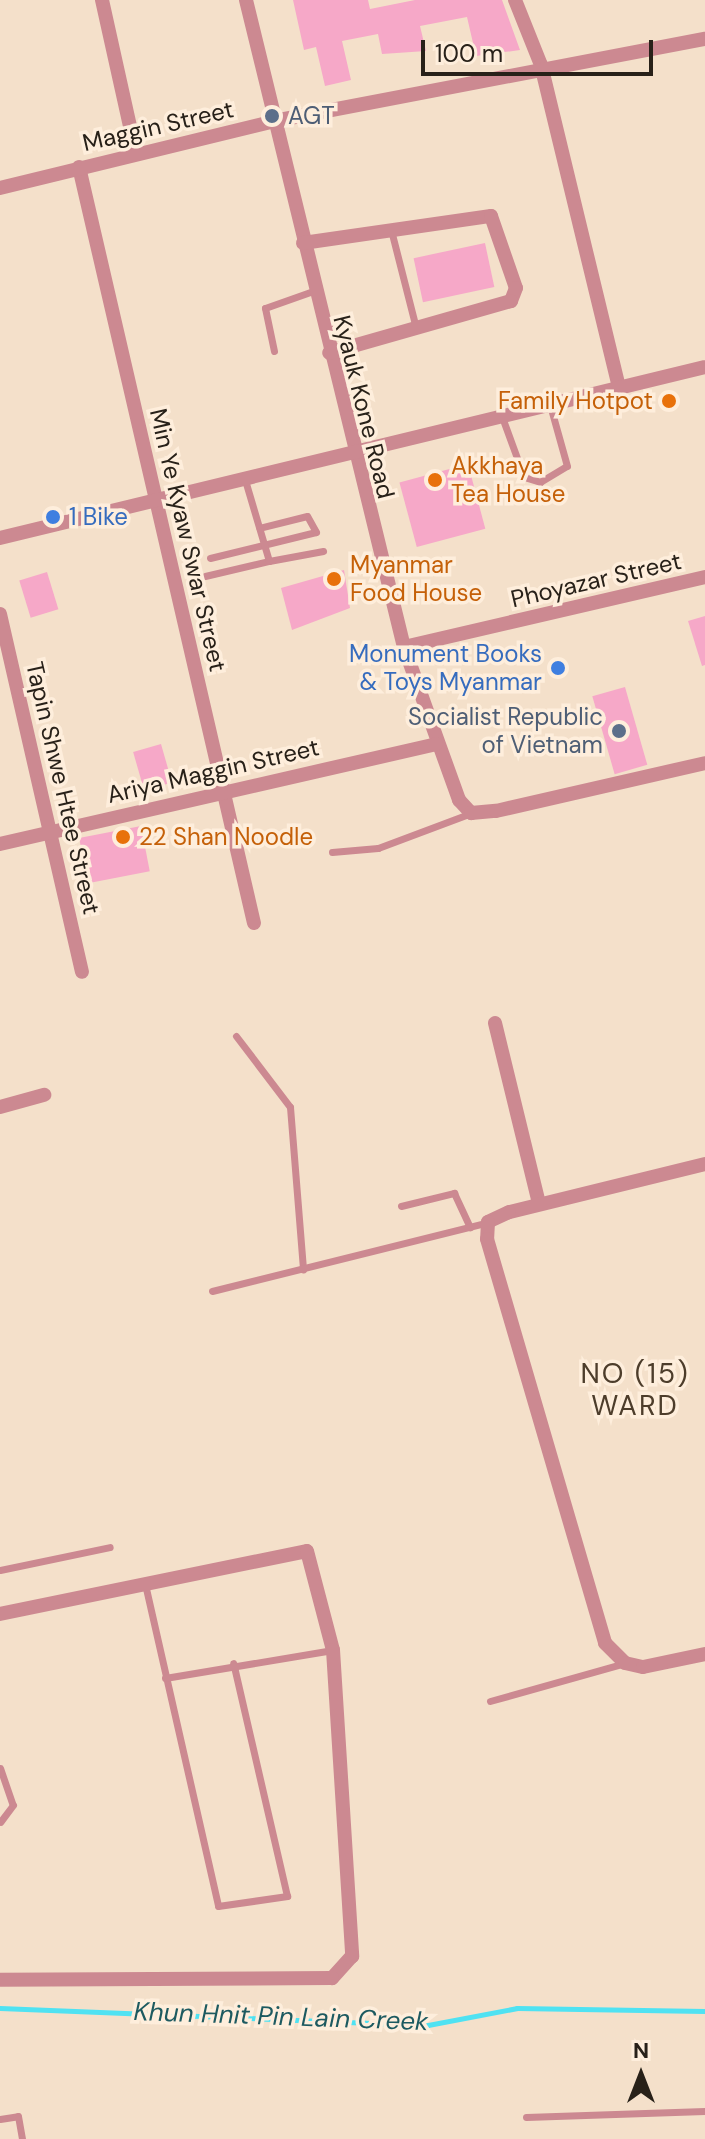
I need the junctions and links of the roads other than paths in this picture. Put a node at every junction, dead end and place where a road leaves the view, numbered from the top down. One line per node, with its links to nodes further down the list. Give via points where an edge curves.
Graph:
1 (102, 0): 7 (street)
2 (246, 0): 6 (street, Kyauk Kone Road)
3 (515, 0): 5 (street)
4 (705, 39): 5 (street, Maggin Street)
5 (541, 65): 6 (street, Maggin Street); 17 (street)
6 (274, 121): 7 (street, Maggin Street); 11 (street, Kyauk Kone Road)
7 (136, 153): 8 (street, Maggin Street)
8 (79, 167): 9 (street, Maggin Street); 22 (street, Min Ye Kyaw Swar Street)
9 (0, 188)
10 (391, 228): 11 (street); 13 (lane); 13 (street, via 491,216 516,288 511,301)
11 (303, 243): 12 (street, Kyauk Kone Road)
12 (313, 291): 14 (lane, via 265,308); 15 (street, Kyauk Kone Road)
13 (416, 328): 15 (street)
14 (274, 351)
15 (329, 353): 20 (street, Kyauk Kone Road)
16 (705, 367): 17 (street)
17 (619, 388): 18 (street)
18 (550, 405): 19 (street); 19 (lane, via 567,469 540,482 524,477)
19 (502, 417): 20 (street)
20 (353, 454): 21 (street); 32 (street, Kyauk Kone Road)
21 (245, 480): 22 (street); 23 (lane)
22 (157, 501): 24 (street); 35 (street, Min Ye Kyaw Swar Street)
23 (259, 528): 25 (lane); 25 (lane, via 307,516 313,521 314,535)
24 (0, 538)
25 (264, 544): 27 (lane); 28 (lane)
26 (323, 551): 28 (lane)
27 (210, 558)
28 (269, 561): 29 (lane)
29 (205, 576)
30 (705, 577): 32 (street, Phoyazar Street)
31 (0, 614): 37 (street, Tapin Shwe Htee Street)
32 (404, 647): 33 (street, Kyauk Kone Road)
33 (436, 744): 35 (street, Ariya Maggin Street); 36 (street, Kyauk Kone Road)
34 (705, 763): 36 (street)
35 (223, 789): 37 (street, Ariya Maggin Street); 40 (street, Min Ye Kyaw Swar Street)
36 (471, 813): 39 (lane, via 378,848)
37 (51, 831): 38 (street, Ariya Maggin Street); 41 (street, Tapin Shwe Htee Street)
38 (0, 844)
39 (332, 852)
40 (254, 923)
41 (82, 972)
42 (495, 1023): 47 (street)
43 (236, 1036): 51 (lane, via 290,1107)
44 (44, 1095): 45 (street)
45 (0, 1107)
46 (705, 1164): 47 (street)
47 (539, 1204): 49 (street)
48 (401, 1206): 50 (lane, via 454,1193)
49 (488, 1222): 50 (lane); 60 (street, via 487,1239 587,1591 605,1643)
50 (470, 1227): 51 (lane)
51 (303, 1269): 52 (lane)
52 (212, 1291)
53 (110, 1547): 54 (lane)
54 (0, 1570)
55 (144, 1582): 56 (street); 57 (street, via 307,1551); 61 (lane)
56 (0, 1614)
57 (333, 1650): 59 (lane); 67 (street, via 351,1890 352,1956 343,1970 332,1978)
58 (705, 1654): 60 (street, via 643,1667)
59 (233, 1663): 61 (lane); 61 (lane, via 287,1896 218,1906)
60 (625, 1663): 62 (lane)
61 (165, 1678)
62 (490, 1701)
63 (0, 1768): 64 (lane)
64 (12, 1790): 65 (lane); 66 (lane, via 9,1817)
65 (0, 1792)
66 (0, 1822)
67 (0, 1980)
68 (705, 2111): 69 (lane)
69 (526, 2117)
70 (0, 2119): 71 (lane, via 18,2116)
71 (22, 2139)

